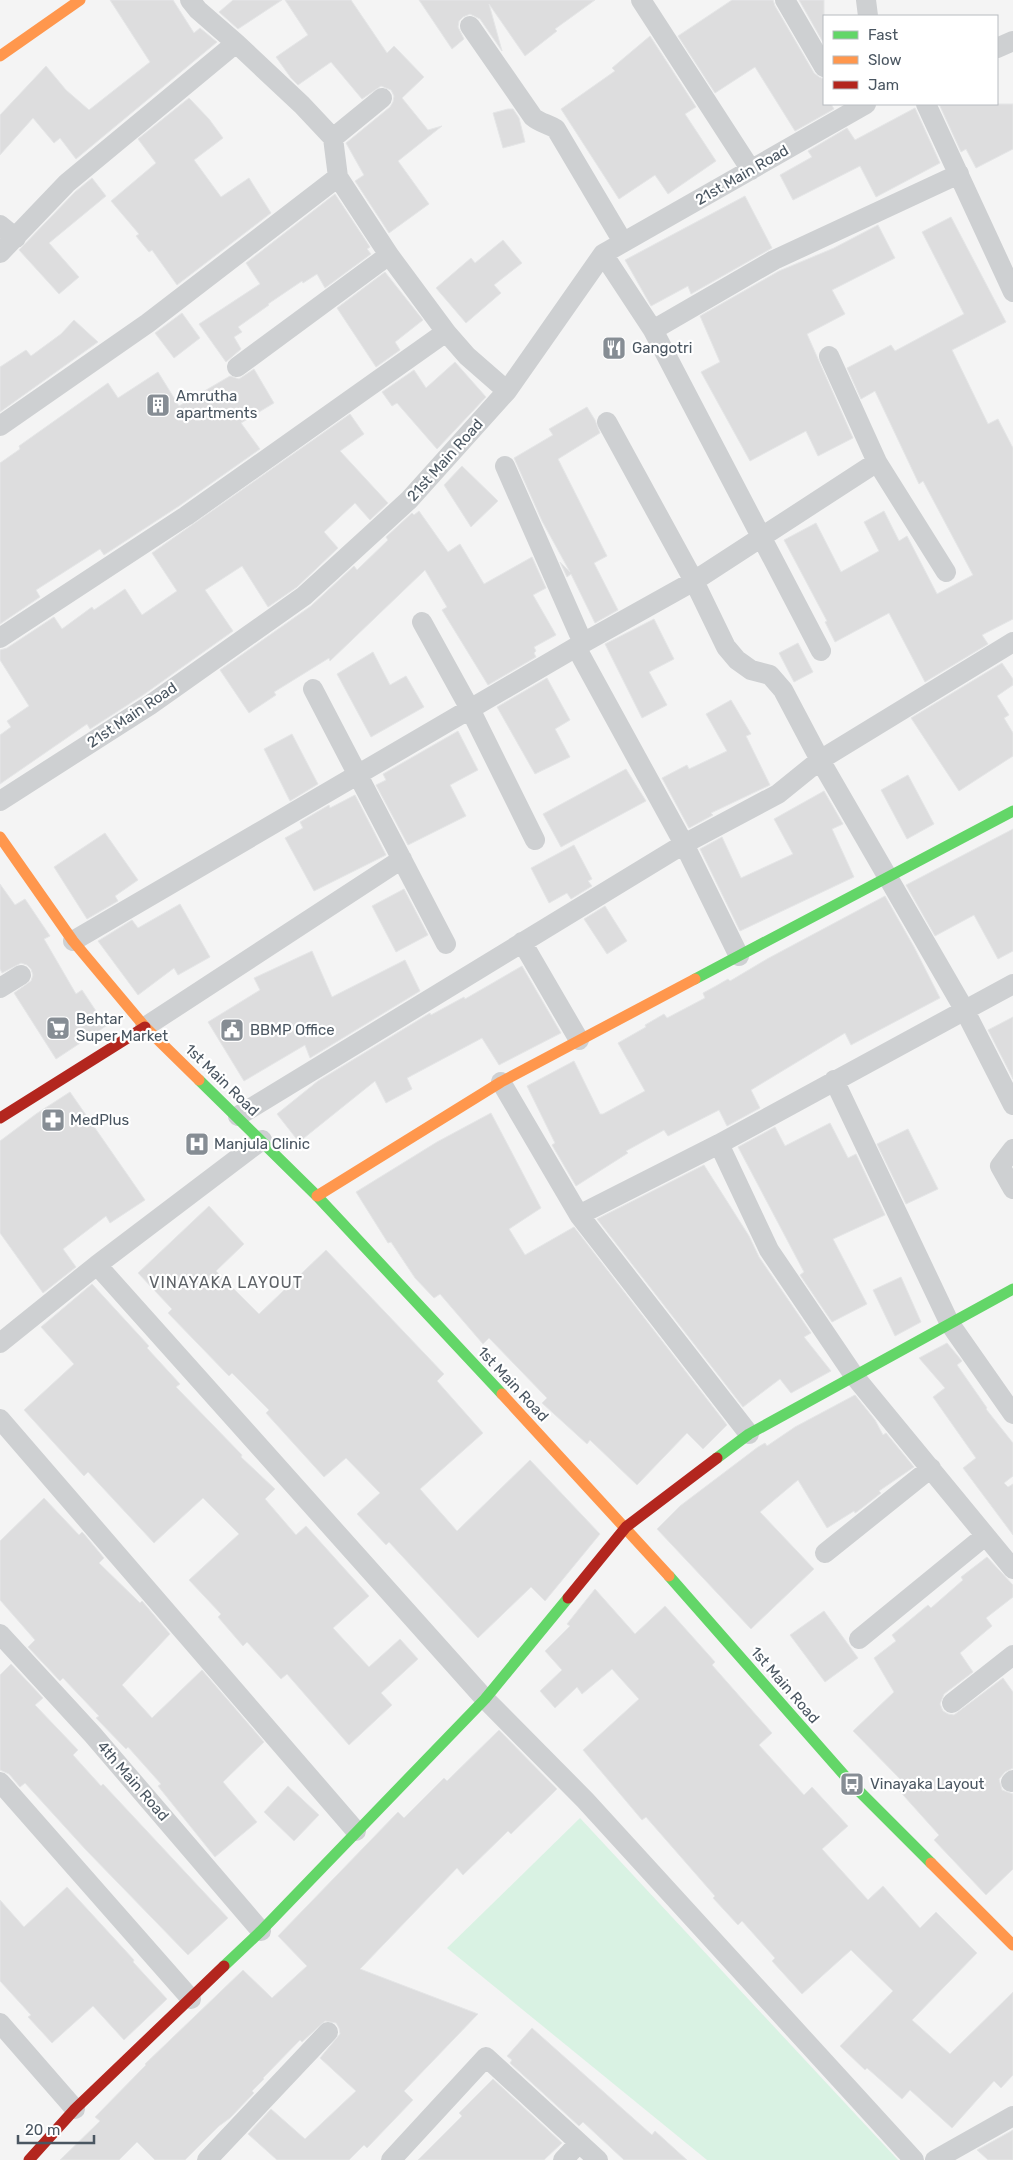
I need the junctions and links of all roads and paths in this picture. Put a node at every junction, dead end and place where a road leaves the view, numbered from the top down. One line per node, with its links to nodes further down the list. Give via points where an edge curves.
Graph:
1 (80, 0): 11 (street)
2 (190, 0): 9 (street)
3 (641, 0): 17 (street)
4 (785, 0): 12 (street)
5 (866, 0): 6 (street)
6 (868, 15)
7 (470, 26): 22 (street, via 533,117 556,129)
8 (1013, 41): 10 (street)
9 (236, 43): 16 (street); 21 (street, via 67,183)
10 (998, 48)
11 (0, 56)
12 (823, 66)
13 (382, 98): 16 (street)
14 (926, 105): 18 (street)
15 (854, 107): 17 (street, 21st Main Road)
16 (333, 138): 19 (street)
17 (751, 170): 22 (street, 21st Main Road)
18 (959, 174): 26 (street); 27 (street, via 774,260)
19 (338, 178): 25 (street); 33 (street, via 148,322)
20 (0, 225): 21 (street)
21 (16, 238): 23 (street)
22 (623, 242): 24 (street, 21st Main Road)
23 (0, 253)
24 (604, 254): 27 (street); 31 (street, 21st Main Road)
25 (389, 255): 28 (street); 30 (street)
26 (1013, 292)
27 (652, 330): 36 (street)
28 (446, 332): 31 (street, via 467,356); 40 (street, via 186,516)
29 (829, 356): 34 (street)
30 (238, 367)
31 (507, 391): 48 (street, 21st Main Road, via 409,500 304,596 150,705)
32 (607, 422): 38 (street)
33 (0, 426)
34 (877, 462): 36 (street); 37 (street)
35 (504, 466): 42 (street)
36 (762, 537): 38 (street); 43 (street)
37 (946, 572)
38 (694, 581): 42 (street); 46 (street, via 726,647 751,670 770,675 782,690)
39 (422, 622): 45 (street)
40 (0, 638)
41 (1013, 642): 46 (street)
42 (579, 645): 45 (street); 52 (street)
43 (821, 651)
44 (313, 689): 47 (street)
45 (470, 709): 47 (street); 51 (street)
46 (820, 760): 52 (street, via 778,794); 54 (street)
47 (357, 775): 53 (street); 55 (street)
48 (0, 801)
49 (1013, 811): 54 (street)
50 (0, 837): 55 (street, 1st Main Road)
51 (534, 840)
52 (684, 844): 56 (street); 58 (street)
53 (402, 859): 57 (street); 63 (street)
54 (888, 878): 58 (street); 62 (street)
55 (73, 941): 63 (street, 1st Main Road)
56 (522, 942): 64 (street); 68 (street)
57 (446, 944)
58 (739, 956): 64 (street)
59 (22, 975): 61 (street)
60 (1013, 984): 62 (street)
61 (0, 988)
62 (964, 1009): 65 (street); 67 (street)
63 (145, 1027): 68 (street, 1st Main Road); 69 (street)
64 (579, 1040): 66 (street)
65 (834, 1080): 71 (street); 78 (street)
66 (501, 1082): 74 (street); 75 (street)
67 (1013, 1105)
68 (238, 1116): 70 (street, 1st Main Road)
69 (0, 1118)
70 (262, 1140): 74 (street, 1st Main Road); 76 (street)
71 (719, 1144): 75 (street); 80 (street, via 769,1250)
72 (1013, 1149): 73 (street, via 1000,1166)
73 (1013, 1189)
74 (317, 1196): 85 (street, 1st Main Road)
75 (579, 1215): 83 (street)
76 (97, 1265): 79 (street); 92 (street)
77 (1013, 1289): 78 (street)
78 (950, 1324): 80 (street); 81 (street)
79 (0, 1343)
80 (855, 1377): 83 (street); 84 (street)
81 (1013, 1414)
82 (0, 1419): 95 (street)
83 (749, 1434): 85 (street)
84 (931, 1468): 86 (street); 87 (street)
85 (626, 1527): 92 (street); 97 (street, 1st Main Road, via 852,1784)
86 (984, 1536): 88 (street); 90 (street)
87 (825, 1553)
88 (1013, 1569)
89 (0, 1634): 96 (street, 4th Main Road, via 93,1735)
90 (859, 1639)
91 (1013, 1655): 93 (street)
92 (484, 1700): 95 (street); 109 (street, via 585,1800)
93 (952, 1703)
94 (0, 1782): 98 (street)
95 (356, 1831): 96 (street)
96 (261, 1931): 98 (street)
97 (1013, 1945)
98 (191, 1998): 101 (street)
99 (0, 2023): 101 (street)
100 (328, 2032): 105 (street)
101 (76, 2109): 104 (street)
102 (1013, 2116): 110 (street)
103 (579, 2143): 106 (street, via 486,2056); 107 (street); 108 (street)
104 (29, 2160)
105 (207, 2160)
106 (391, 2160)
107 (564, 2160)
108 (598, 2160)
109 (914, 2160)
110 (935, 2160)

